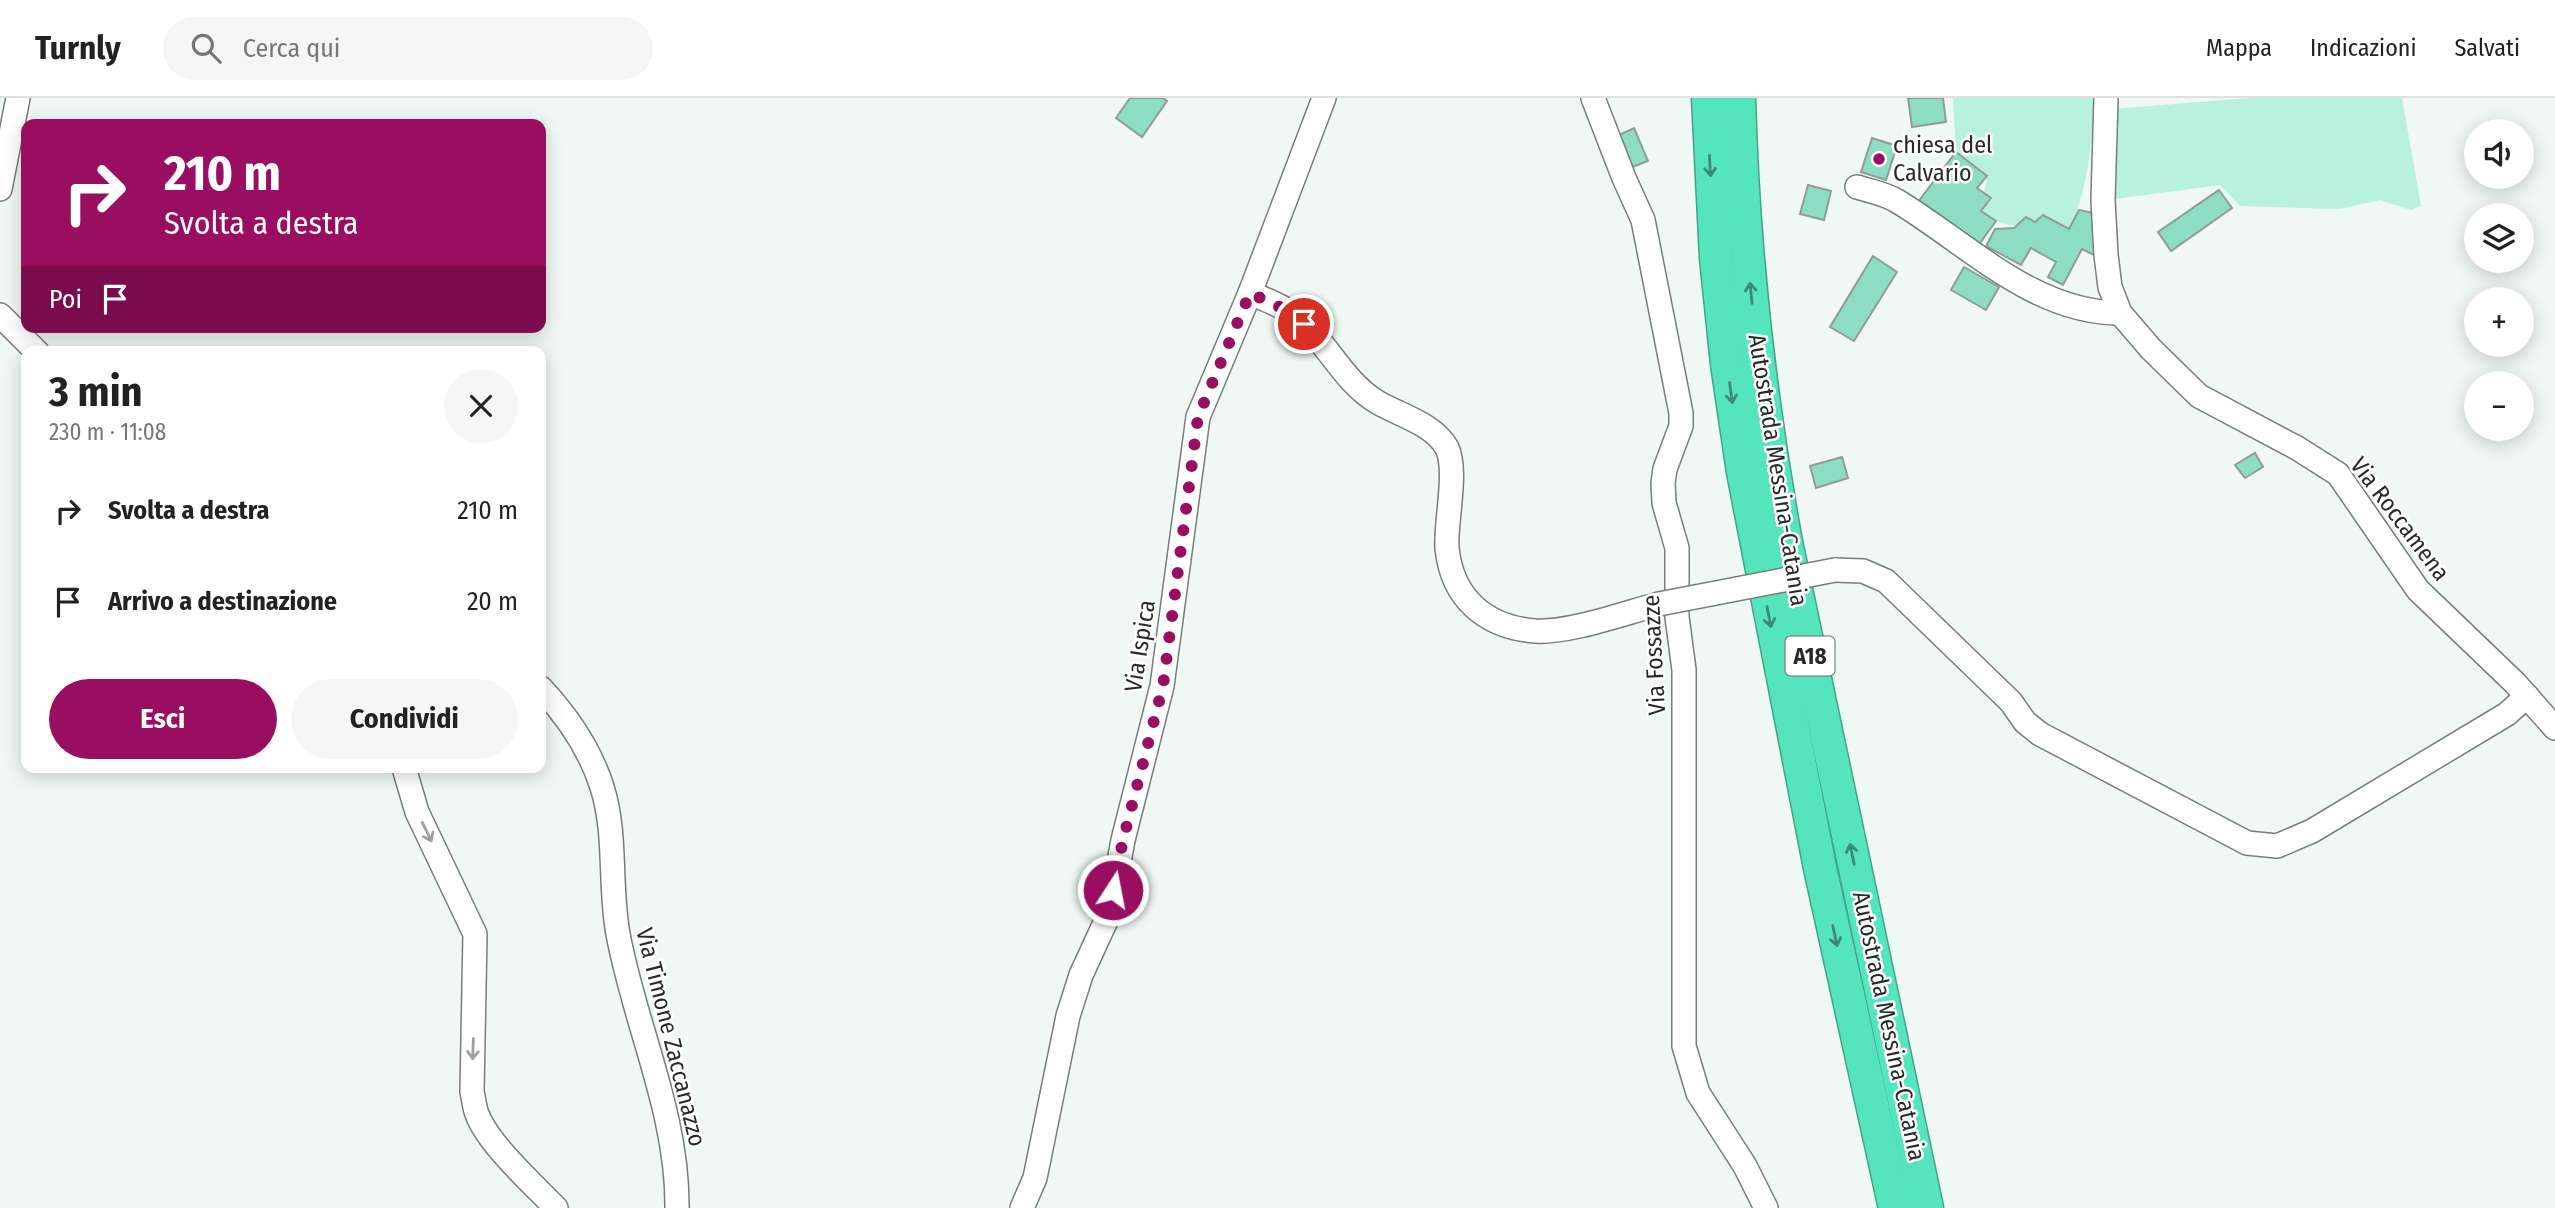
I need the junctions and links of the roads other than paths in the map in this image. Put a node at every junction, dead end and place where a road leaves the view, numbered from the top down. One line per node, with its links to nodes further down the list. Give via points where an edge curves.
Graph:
1 (18, 98): 8 (street)
2 (1324, 98): 9 (street, Via Ispica)
3 (1593, 98): 20 (street, Via Fossazze, via 1643,220 1681,413 1662,483 1677,548 1677,617 1684,670 1684,1046 1698,1093)
4 (1707, 98): 21 (highway, Autostrada Messina-Catania / A18, one-way to 21, via 1716,258 1742,472 1817,855)
5 (1739, 98): 22 (highway, Autostrada Messina-Catania / A18, one-way to 5, via 1773,470 1747,254)
6 (2106, 98): 10 (street, Via Roccamena, via 2106,254 2110,287)
7 (1857, 187): 10 (street, via 1895,200 2035,290 2080,307)
8 (0, 189)
9 (1250, 293): 14 (street, bridge, via 1292,313 1350,380 1375,401 1435,434 1447,449 1451,505 1447,548 1453,574 1462,597 1478,612 1506,625 1535,631 1835,570 1863,571 1886,580 2040,734 2248,844 2277,846 2312,831 2507,714); 19 (street, Via Ispica, via 1198,417 1163,686 1123,840 1110,912 1068,1016 1035,1178)
10 (2120, 313): 14 (street, Via Roccamena, via 2199,396 2338,474 2418,590)
11 (0, 315): 12 (street)
12 (31, 346)
13 (546, 693): 18 (street, Via Timone Zaccanazzo, via 588,752 602,785 610,818 617,931 673,1146)
14 (2527, 696): 15 (street, Via Roccamena)
15 (2555, 728)
16 (405, 773): 17 (street, one-way to 17, via 417,812 475,934 472,1092 477,1114 503,1151)
17 (556, 1208)
18 (677, 1208)
19 (1022, 1208)
20 (1766, 1208)
21 (1895, 1208)
22 (1927, 1208)

